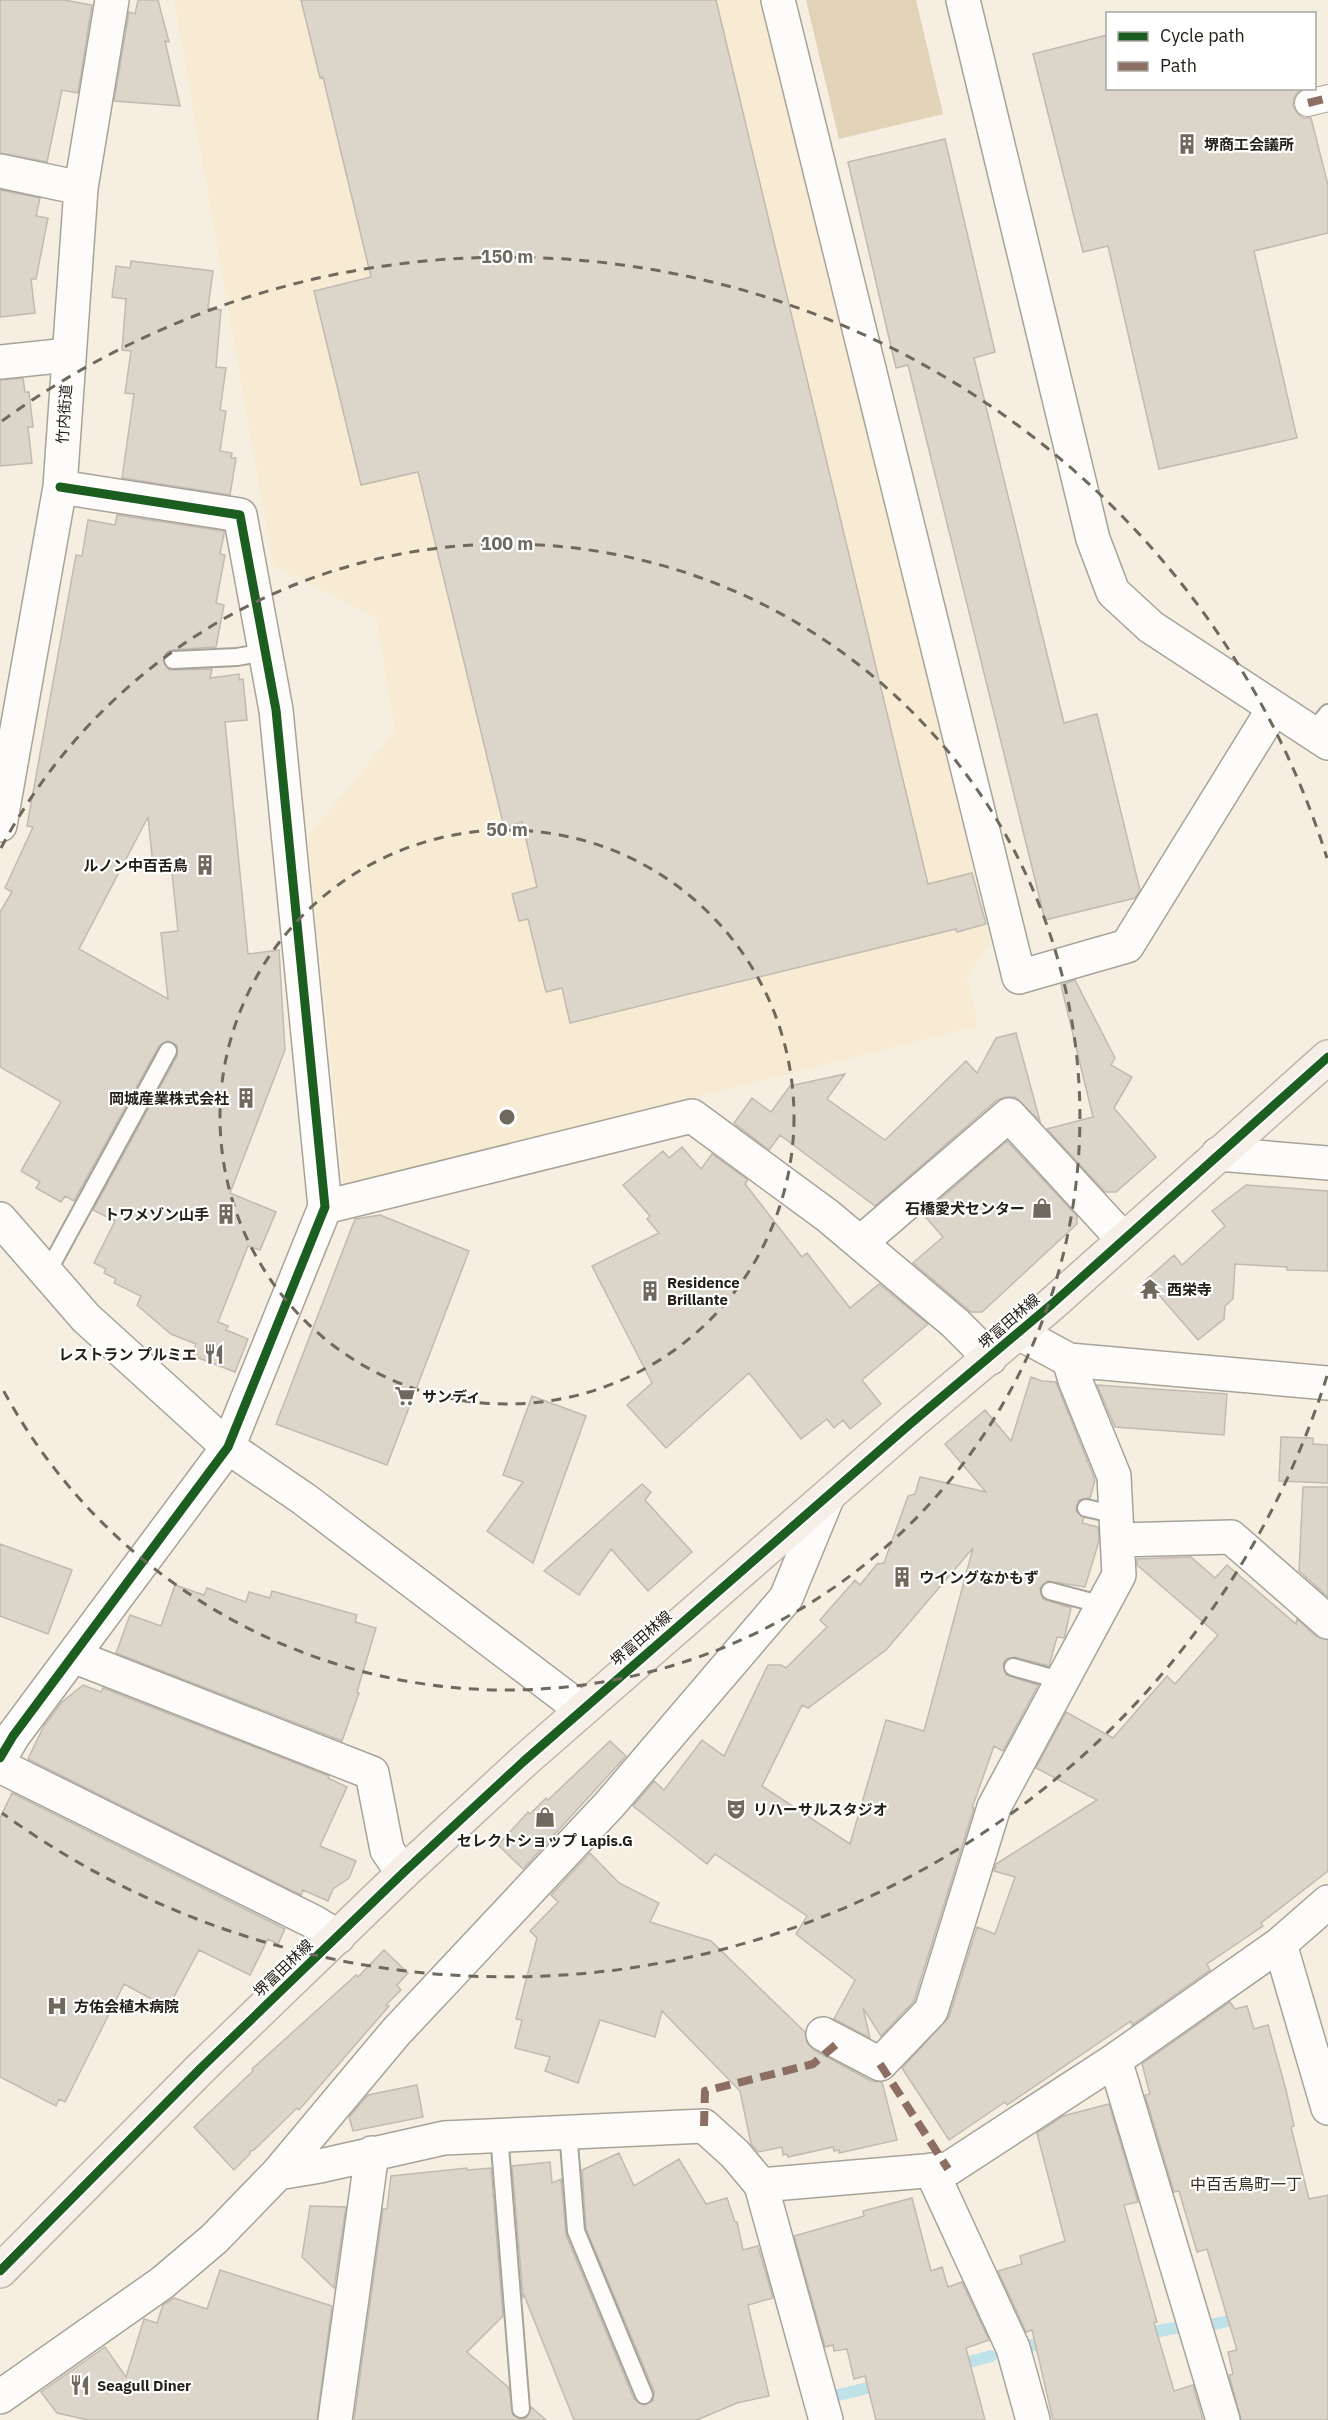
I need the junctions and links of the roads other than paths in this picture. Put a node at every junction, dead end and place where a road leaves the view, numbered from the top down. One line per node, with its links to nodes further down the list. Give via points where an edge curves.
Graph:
1 (112, 0): 5 (street, 竹内街道)
2 (778, 0): 11 (street, via 1019,977 1127,946)
3 (963, 0): 11 (street, via 1093,539 1113,592 1151,627)
4 (0, 171): 5 (street)
5 (81, 188): 6 (street, 竹内街道)
6 (68, 355): 7 (street); 8 (street, 竹内街道)
7 (0, 362)
8 (60, 487): 9 (street, via 240,515); 13 (street, 竹内街道)
9 (265, 652): 10 (lane); 18 (street, via 276,710)
10 (173, 660)
11 (1274, 708): 12 (street)
12 (1323, 729)
13 (0, 825)
14 (168, 1051): 22 (lane)
15 (1328, 1057): 16 (main road, 堺富田林線)
16 (1218, 1154): 17 (street); 20 (main road, 堺富田林線)
17 (1328, 1163)
18 (325, 1207): 21 (street, via 692,1116); 27 (street)
19 (0, 1219): 22 (street)
20 (1123, 1239): 21 (street, via 1009,1115); 23 (main road, 堺富田林線)
21 (860, 1243): 24 (street, via 956,1323)
22 (47, 1273): 27 (street, via 86,1318)
23 (1019, 1333): 24 (main road, 堺富田林線); 25 (street)
24 (990, 1358): 28 (main road, 堺富田林線)
25 (1069, 1360): 26 (street); 29 (street, via 1114,1476)
26 (1328, 1383)
27 (228, 1447): 33 (street); 36 (street, via 304,1499)
28 (828, 1496): 36 (main road, 堺富田林線); 50 (street, via 786,1598 610,1804 396,2032)
29 (1107, 1521): 31 (street, via 1119,1575); 32 (street, via 1231,1537)
30 (1050, 1591): 31 (lane)
31 (1103, 1605): 35 (street)
32 (1328, 1622)
33 (73, 1656): 37 (street); 39 (street, via 372,1773 387,1850)
34 (1013, 1667): 35 (lane)
35 (1063, 1681): 43 (street, via 994,1807 931,2011 880,2064)
36 (581, 1709): 39 (main road, 堺富田林線)
37 (4, 1742)
38 (0, 1766): 41 (street)
39 (403, 1873): 41 (main road, 堺富田林線)
40 (1328, 1902): 42 (street)
41 (338, 1937): 52 (main road, 堺富田林線, via 202,2067)
42 (1280, 1944): 44 (street); 45 (street)
43 (823, 2034)
44 (1115, 2060): 49 (street, via 948,2169); 59 (street)
45 (1328, 2108)
46 (568, 2131): 47 (street); 51 (street, via 704,2126); 53 (lane, via 576,2231)
47 (499, 2134): 48 (street, via 444,2138); 55 (lane)
48 (372, 2153): 50 (street); 56 (street)
49 (931, 2170): 51 (street); 58 (street, via 1013,2348)
50 (278, 2173): 54 (street, via 213,2239 162,2283)
51 (761, 2185): 57 (street)
52 (0, 2271)
53 (644, 2395)
54 (0, 2397)
55 (521, 2409)
56 (335, 2420)
57 (826, 2420)
58 (1033, 2420)
59 (1223, 2420)

